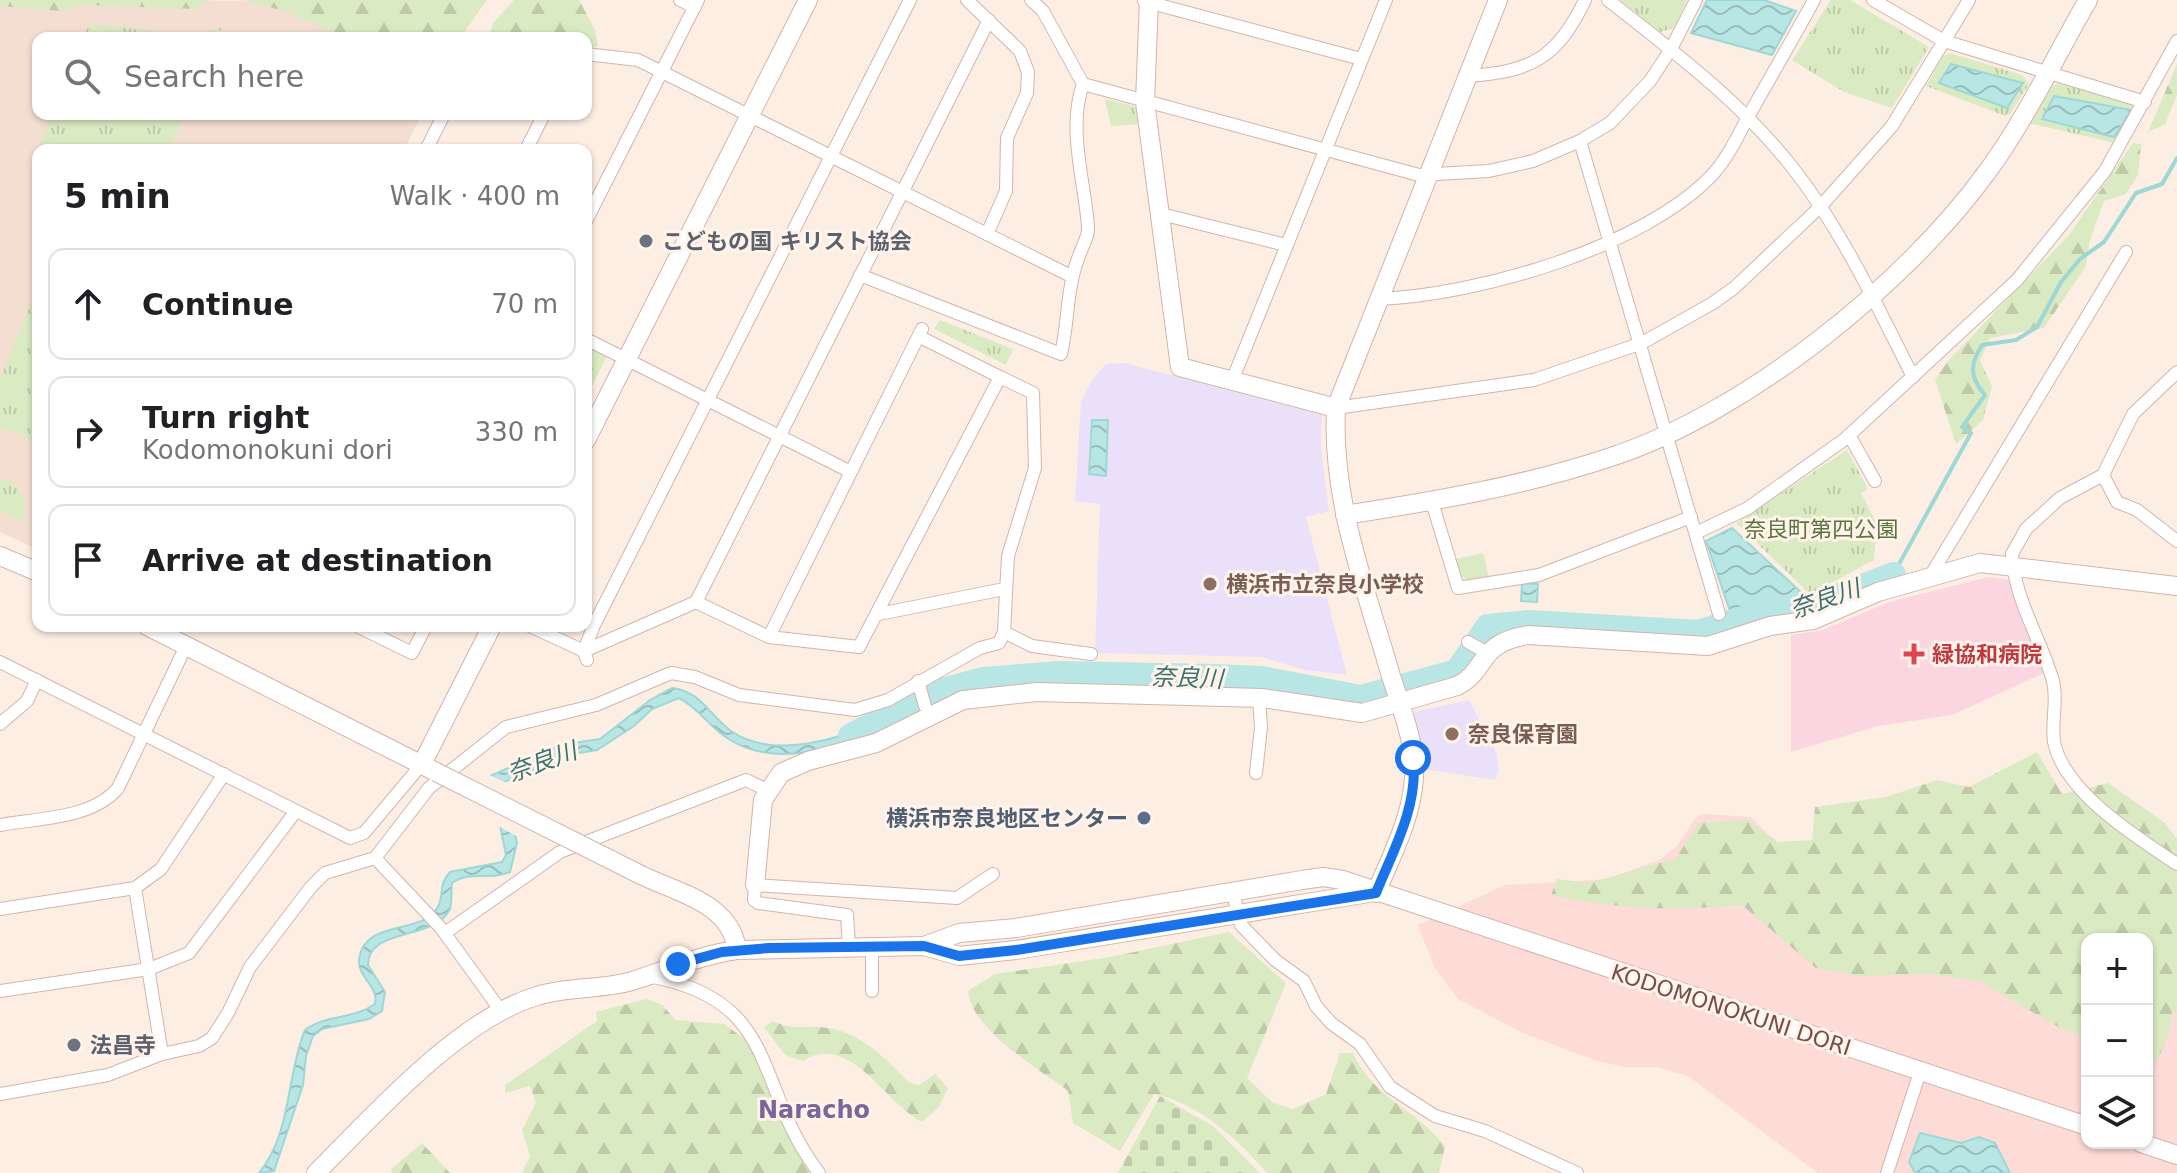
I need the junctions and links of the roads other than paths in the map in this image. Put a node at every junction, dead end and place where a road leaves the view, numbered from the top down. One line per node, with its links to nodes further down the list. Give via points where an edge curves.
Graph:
1 (680, 0): 16 (street)
2 (808, 0): 29 (street)
3 (910, 0): 37 (street)
4 (967, 0): 17 (street)
5 (1031, 0): 26 (street, via 1043,11)
6 (1386, 0): 22 (street)
7 (1498, 0): 25 (street)
8 (1585, 0): 25 (street, via 1560,41 1525,68)
9 (1608, 0): 20 (street)
10 (1696, 0): 20 (street)
11 (1814, 0): 30 (street)
12 (1873, 0): 18 (street)
13 (1969, 0): 18 (street)
14 (2088, 0): 24 (street)
15 (1146, 1): 22 (street); 27 (street)
16 (696, 3): 23 (street)
17 (989, 20): 39 (street); 43 (street, via 1020,51 1028,72 1027,93 1007,138 1006,191)
18 (1944, 41): 24 (street); 40 (street, via 1892,126)
19 (2177, 41): 28 (street)
20 (1671, 49): 30 (street); 33 (street, via 1629,106)
21 (592, 55): 23 (street, via 638,60)
22 (1361, 59): 36 (street)
23 (662, 71): 29 (street); 41 (street)
24 (2047, 72): 28 (street); 49 (street, via 1960,208)
25 (1467, 76): 38 (street)
26 (1083, 84): 27 (street); 48 (street, via 1078,99 1081,191 1089,230)
27 (1145, 102): 36 (street); 42 (street)
28 (2145, 102): 56 (street, via 2105,171 2063,226 2017,280)
29 (750, 116): 37 (street); 53 (street)
30 (1748, 118): 40 (street); 44 (street, via 1714,173 1682,201)
31 (441, 120): 34 (street)
32 (541, 120): 35 (street)
33 (1580, 141): 38 (street, via 1513,168); 44 (street)
34 (429, 144)
35 (529, 144)
36 (1325, 150): 38 (street); 45 (street)
37 (831, 156): 39 (street); 58 (street)
38 (1427, 176): 50 (street)
39 (904, 191): 43 (street); 47 (street)
40 (1821, 206): 49 (street); 52 (street, via 1734,288)
41 (592, 209)
42 (1161, 214): 45 (street); 57 (street, via 1180,367)
43 (987, 234): 48 (street)
44 (1609, 239): 50 (street, via 1481,287); 52 (street)
45 (1286, 245): 57 (street)
46 (2126, 252): 75 (street)
47 (860, 275): 48 (street, via 930,310 1061,354); 63 (street)
48 (1071, 276)
49 (1871, 295): 56 (street); 61 (street, via 1788,362 1719,408)
50 (1377, 299): 59 (street)
51 (592, 342): 53 (street)
52 (1642, 343): 59 (street, via 1534,380); 61 (street)
53 (627, 359): 58 (street); 60 (street)
54 (2177, 372): 65 (street, via 2133,414)
55 (1000, 377): 64 (street, via 921,333); 77 (street, via 1033,393 1035,468 1008,556); 79 (street)
56 (1913, 377): 62 (street)
57 (1232, 381): 59 (street)
58 (708, 400): 63 (street); 92 (street)
59 (1336, 408): 68 (street, via 1334,446)
60 (592, 428)
61 (1667, 434): 67 (street, via 1561,473); 69 (street)
62 (1849, 435): 66 (street); 70 (street, via 1748,508)
63 (779, 436): 64 (street); 78 (street)
64 (849, 471): 87 (street)
65 (2103, 475): 71 (street, via 2117,502 2137,510); 73 (street, via 2060,498 2026,529 2014,544)
66 (1875, 481)
67 (1432, 502): 68 (street); 69 (street, via 1458,588 1539,575)
68 (1345, 515): 97 (street)
69 (1691, 517): 70 (street)
70 (1696, 533): 80 (street)
71 (2177, 541)
72 (0, 556): 74 (street)
73 (2012, 566): 75 (street, via 1980,563); 76 (street); 110 (street, via 2053,682 2054,739 2061,764 2088,797)
74 (32, 569)
75 (1929, 578): 90 (street, via 1878,592 1813,620 1770,626 1708,646 1528,635)
76 (2177, 586)
77 (1004, 589): 79 (street); 86 (street)
78 (696, 602): 87 (street); 92 (street)
79 (879, 614): 87 (street, via 859,647)
80 (1719, 614)
81 (159, 632): 89 (street)
82 (369, 632): 83 (street, via 412,653)
83 (423, 632)
84 (489, 632): 103 (street)
85 (541, 632): 92 (street)
86 (1004, 632): 91 (street, via 1032,646); 95 (street, via 999,643 980,648)
87 (769, 637)
88 (1468, 642): 90 (street)
89 (186, 646): 100 (street); 103 (street)
90 (1484, 651): 97 (street, via 1464,683)
91 (1091, 654)
92 (586, 656)
93 (0, 662): 94 (street)
94 (37, 680): 99 (street, via 27,701); 100 (street)
95 (919, 685): 98 (street); 109 (street, via 855,710 739,695 671,673 596,705 506,727 429,788)
96 (1259, 698): 97 (street, via 1348,713); 102 (street); 106 (street, via 1037,692 963,700 876,743 794,766)
97 (1399, 702): 115 (street, via 1414,778 1405,823)
98 (925, 706)
99 (0, 724)
100 (143, 734): 105 (street); 108 (street, via 106,802 84,811)
101 (1243, 756): 102 (street)
102 (1258, 758): 104 (street)
103 (429, 768): 107 (street, via 364,833 350,838); 122 (street, bridge, via 711,906 734,931)
104 (1256, 773)
105 (224, 774): 107 (street); 113 (street, via 161,869)
106 (767, 790): 112 (street); 118 (street, via 746,780 560,852)
107 (296, 811): 123 (street, via 189,953)
108 (0, 825)
109 (375, 858): 118 (street); 128 (street, via 325,873 250,967 212,1038)
110 (2177, 864)
111 (993, 874): 112 (street, via 957,898)
112 (755, 885): 119 (street, via 758,903 847,915)
113 (135, 888): 116 (street); 123 (street)
114 (1233, 893): 115 (street, KODOMONOKUNI DORI, via 1323,877); 117 (street); 121 (street, KODOMONOKUNI DORI, via 959,933)
115 (1376, 893): 117 (street, KODOMONOKUNI DORI); 129 (street, KODOMONOKUNI DORI)
116 (0, 909)
117 (1237, 914): 121 (street, KODOMONOKUNI DORI, via 1002,952 959,956); 136 (street, via 1242,926 1304,981 1316,1006 1360,1044 1390,1087 1408,1101)
118 (443, 930): 127 (street)
119 (849, 946): 120 (street, KODOMONOKUNI DORI); 122 (street, KODOMONOKUNI DORI)
120 (872, 946): 121 (street, KODOMONOKUNI DORI); 126 (street)
121 (924, 946)
122 (737, 950): 124 (street, KODOMONOKUNI DORI)
123 (149, 969): 125 (street); 128 (street)
124 (646, 975): 127 (street, KODOMONOKUNI DORI, via 620,984 534,996); 135 (street, via 698,989 733,1010 753,1037 793,1134)
125 (0, 991)
126 (872, 991)
127 (501, 1011): 134 (street, KODOMONOKUNI DORI, via 422,1070)
128 (162, 1054): 130 (street, via 108,1075)
129 (1920, 1072): 131 (street, KODOMONOKUNI DORI); 137 (street)
130 (0, 1094)
131 (2081, 1124)
132 (2153, 1147): 133 (street)
133 (2177, 1155)
134 (316, 1173)
135 (819, 1173)
136 (1577, 1173)
137 (1887, 1173)

